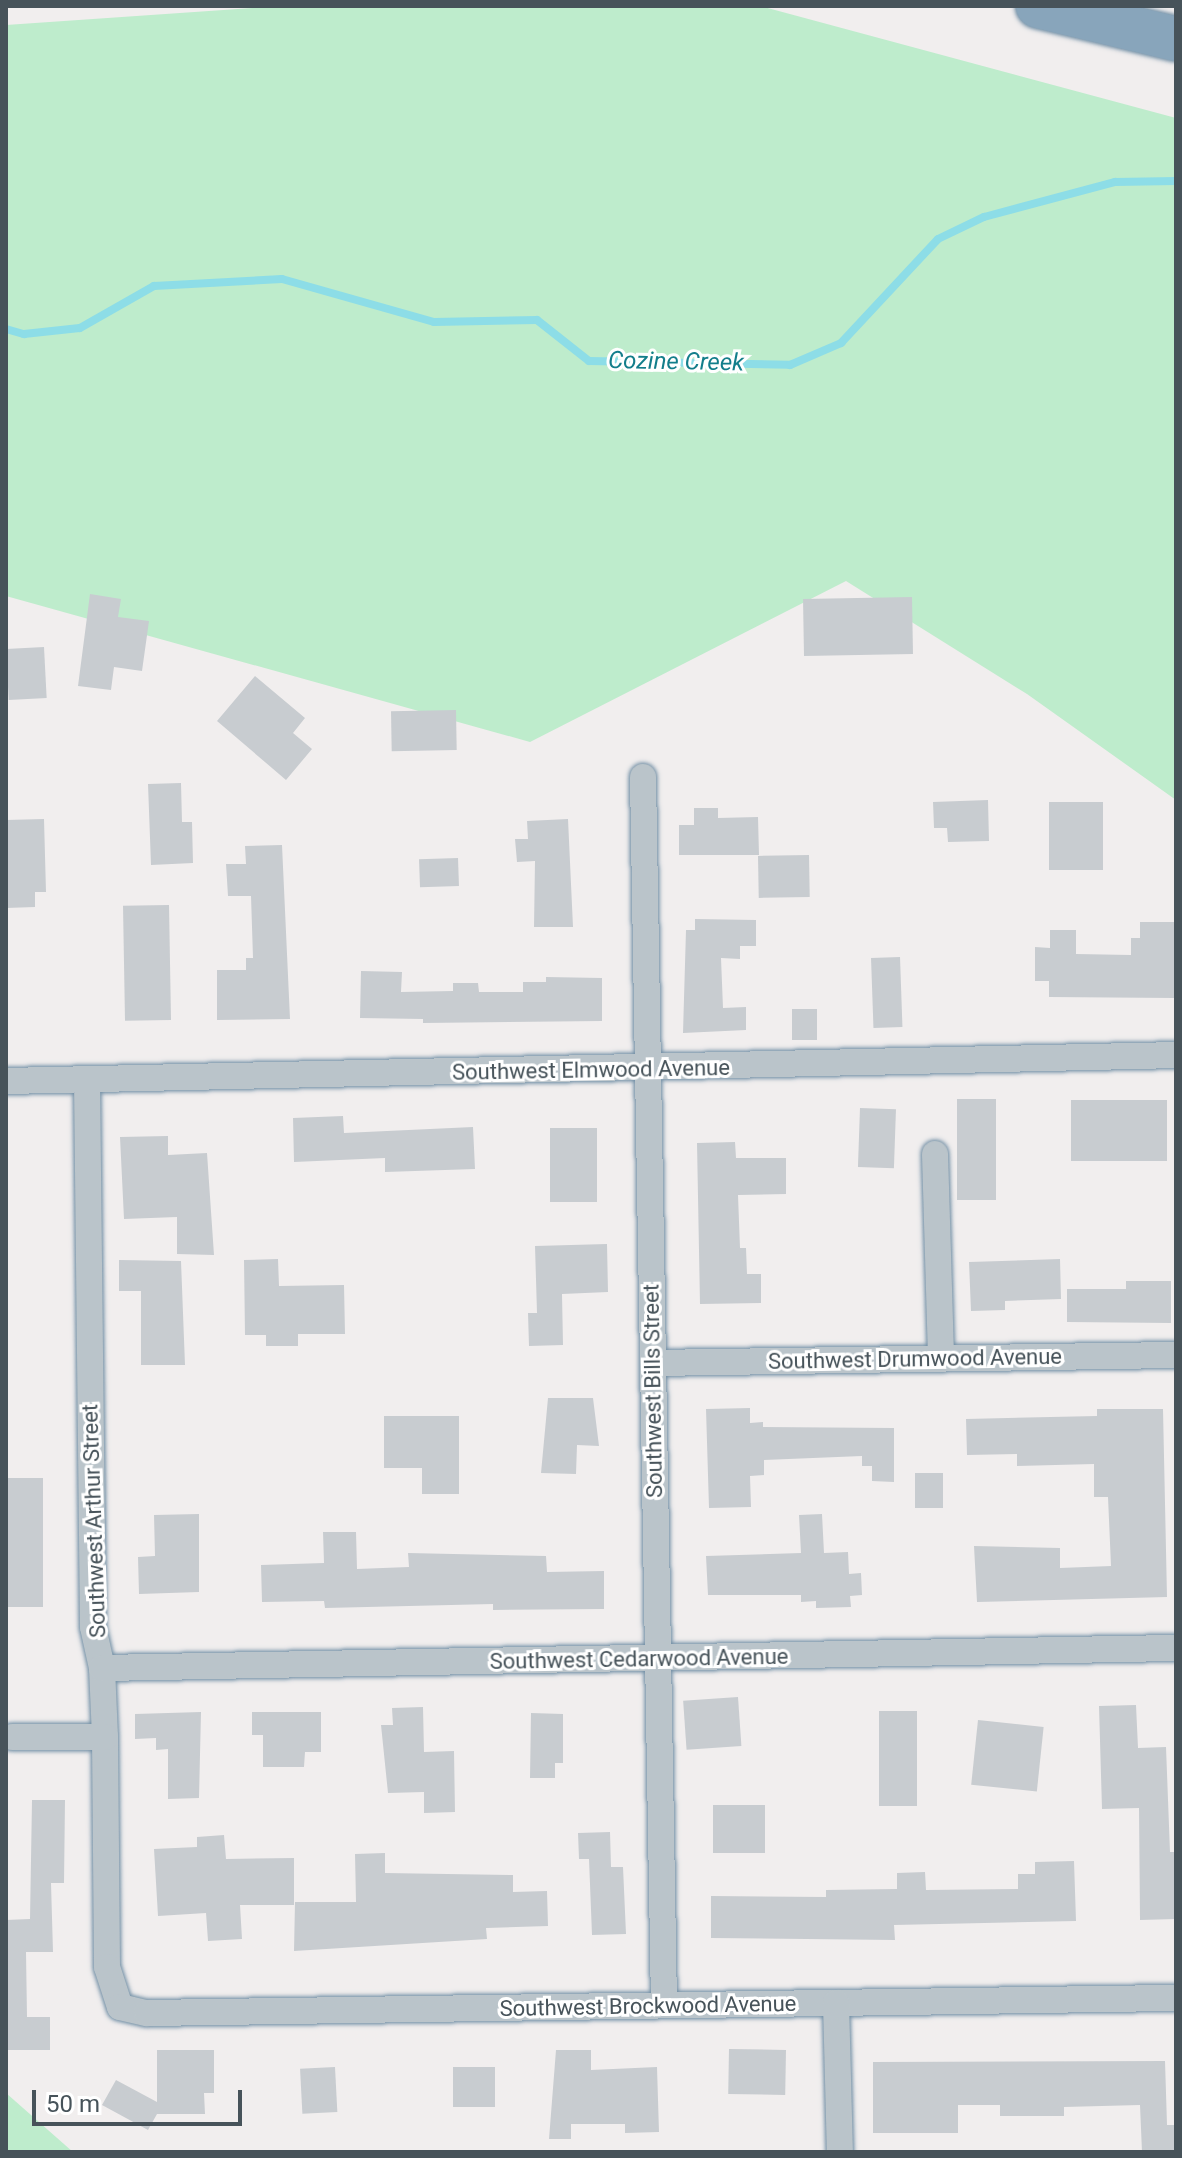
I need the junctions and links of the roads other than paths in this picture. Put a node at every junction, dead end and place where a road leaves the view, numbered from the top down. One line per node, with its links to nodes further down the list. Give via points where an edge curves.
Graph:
1 (1038, 6): 2 (highway)
2 (1176, 39)
3 (643, 777): 5 (street, Southwest Bills Street)
4 (1176, 1055): 5 (street, Southwest Elmwood Avenue)
5 (648, 1069): 6 (street, Southwest Elmwood Avenue); 11 (street, Southwest Bills Street)
6 (87, 1080): 7 (street, Southwest Elmwood Avenue); 14 (street, Southwest Arthur Street, via 93,1627)
7 (6, 1081)
8 (935, 1154): 10 (street)
9 (1176, 1355): 10 (street, Southwest Drumwood Avenue)
10 (941, 1358): 11 (street, Southwest Drumwood Avenue)
11 (653, 1363): 13 (street, Southwest Bills Street)
12 (1176, 1648): 13 (street, Southwest Cedarwood Avenue)
13 (658, 1659): 14 (street, Southwest Cedarwood Avenue); 19 (street, Southwest Bills Street)
14 (102, 1668): 16 (street, Southwest Arthur Street)
15 (8, 1731): 16 (street)
16 (105, 1737): 20 (street, Southwest Arthur Street, via 107,1967)
17 (1176, 1998): 18 (street, Southwest Brockwood Avenue)
18 (836, 2003): 19 (street, Southwest Brockwood Avenue); 21 (street)
19 (664, 2005): 20 (street, Southwest Brockwood Avenue, via 147,2013)
20 (120, 2007)
21 (840, 2152)

